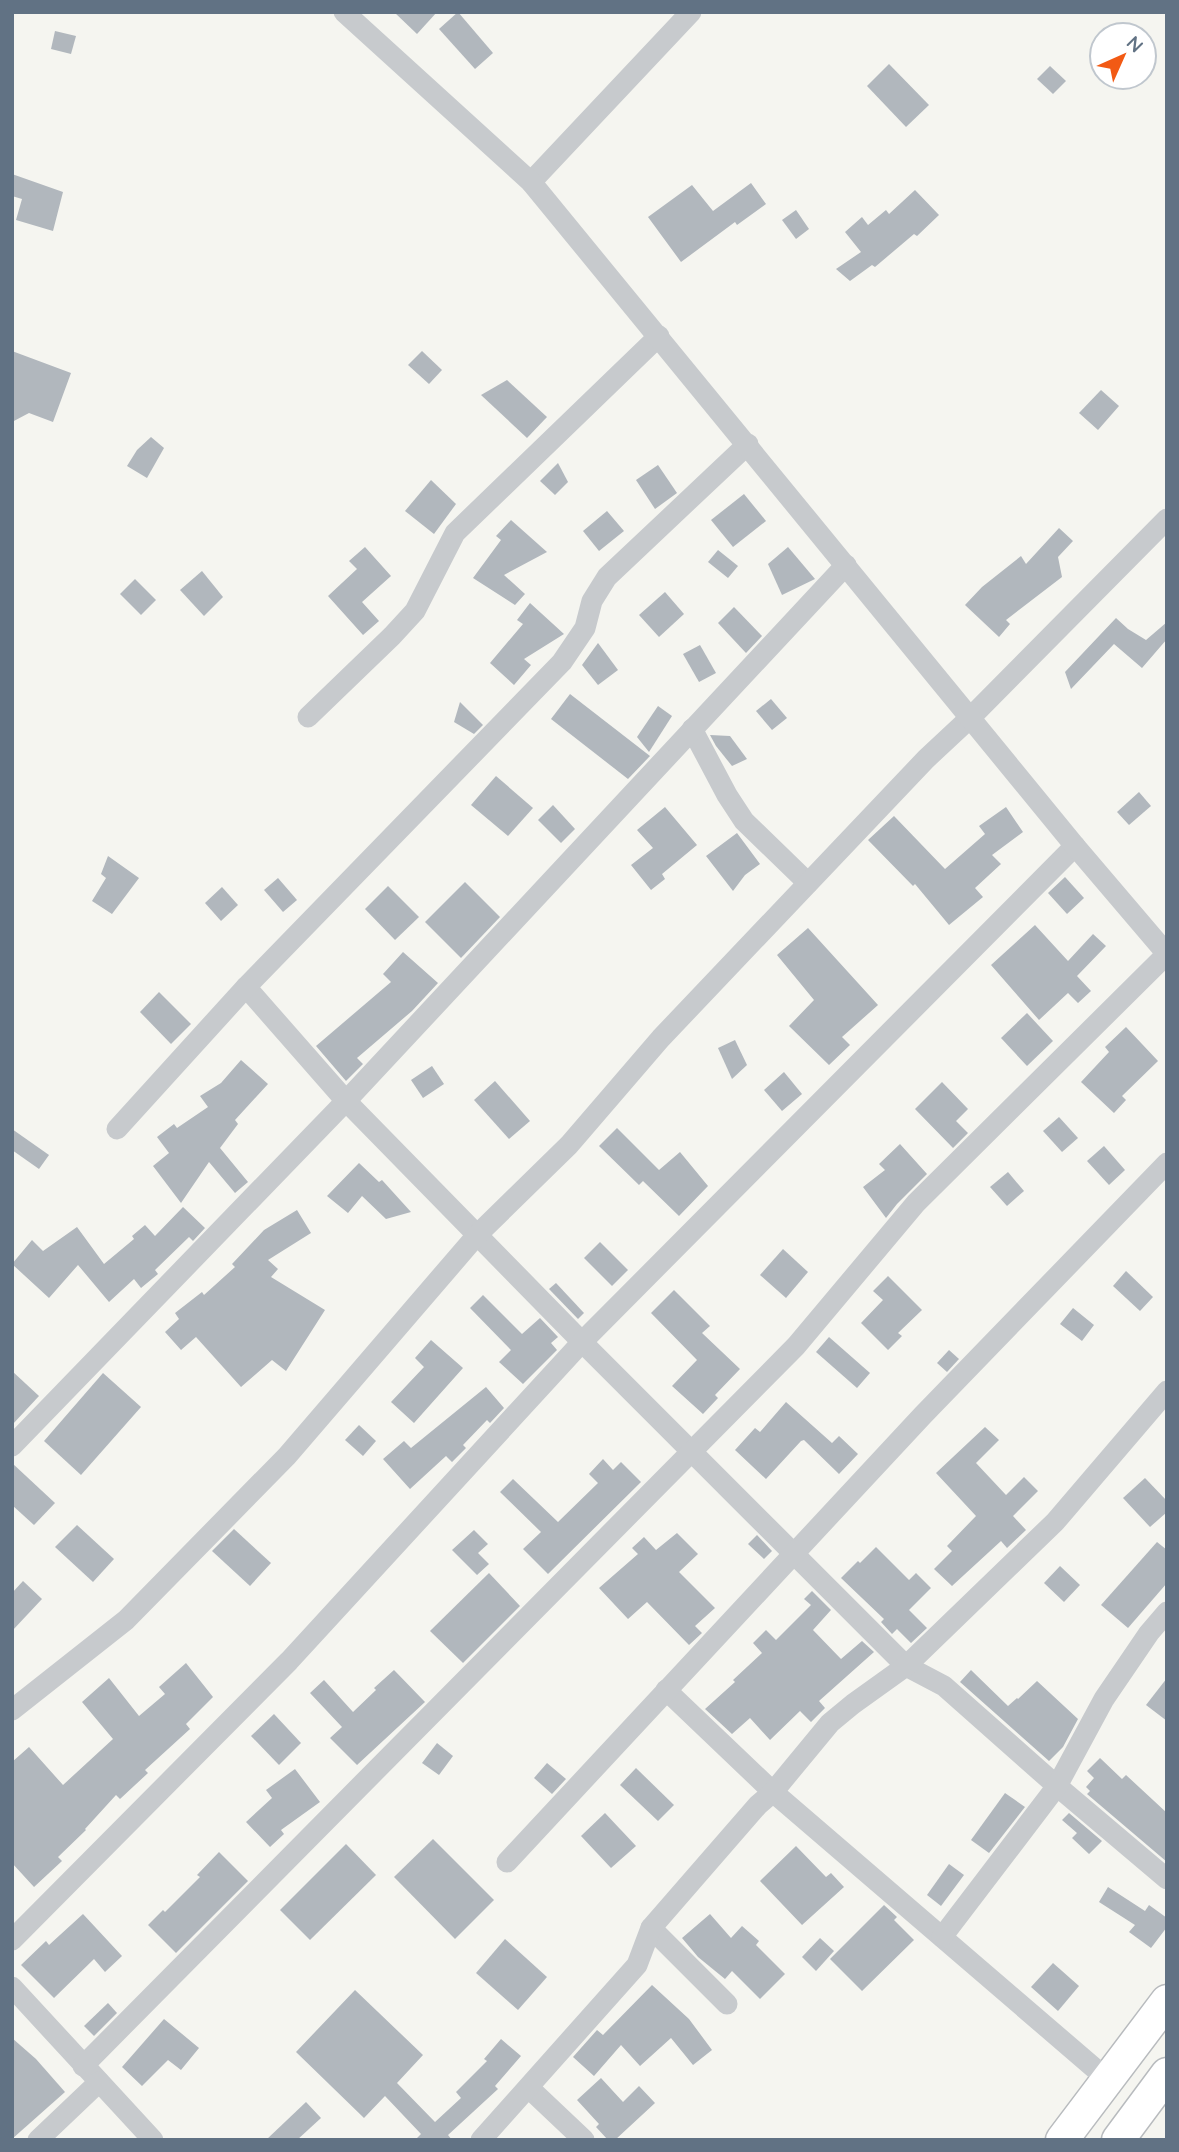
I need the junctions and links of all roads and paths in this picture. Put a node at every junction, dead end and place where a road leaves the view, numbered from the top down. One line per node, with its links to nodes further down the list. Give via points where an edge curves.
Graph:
1 (344, 12): 3 (street)
2 (691, 12): 3 (street)
3 (531, 182): 4 (street)
4 (659, 336): 5 (street); 8 (street, via 455,533 415,611)
5 (748, 444): 7 (street); 14 (street, via 607,577 592,601 585,628 562,662)
6 (1167, 519): 9 (street)
7 (846, 565): 9 (street); 10 (street)
8 (308, 717)
9 (971, 717): 11 (street); 12 (street)
10 (692, 729): 12 (street, via 744,821); 15 (street)
11 (1075, 846): 13 (street); 19 (street)
12 (808, 883): 18 (street, via 661,1038 569,1145)
13 (1164, 944): 22 (street, via 916,1203 796,1346)
14 (246, 988): 15 (street); 16 (street)
15 (346, 1101): 18 (street); 21 (street)
16 (117, 1129)
17 (1167, 1163): 23 (street)
18 (477, 1235): 19 (street); 27 (street, via 286,1456 126,1620)
19 (582, 1342): 22 (street); 34 (street, via 289,1661)
20 (1167, 1391): 25 (street, via 1055,1522)
21 (12, 1446)
22 (692, 1452): 23 (street); 38 (street)
23 (794, 1556): 25 (street); 26 (street)
24 (1167, 1612): 28 (street, via 1104,1699)
25 (906, 1666): 28 (street, via 944,1686); 29 (street, via 830,1723)
26 (666, 1690): 29 (street); 30 (street)
27 (12, 1710)
28 (1057, 1786): 31 (street); 33 (street)
29 (773, 1792): 32 (street); 33 (street)
30 (507, 1862)
31 (1167, 1879)
32 (651, 1928): 37 (street); 42 (street, via 637,1965)
33 (942, 1937): 40 (street)
34 (12, 1940)
35 (12, 1987): 38 (street)
36 (1167, 2001): 40 (highway)
37 (727, 2004)
38 (83, 2066): 41 (street)
39 (1167, 2074): 48 (highway)
40 (1107, 2078): 47 (highway)
41 (99, 2082): 43 (street); 44 (street)
42 (529, 2088): 45 (street); 46 (street)
43 (38, 2140)
44 (153, 2140)
45 (481, 2140)
46 (584, 2140)
47 (1062, 2140)
48 (1118, 2140)

